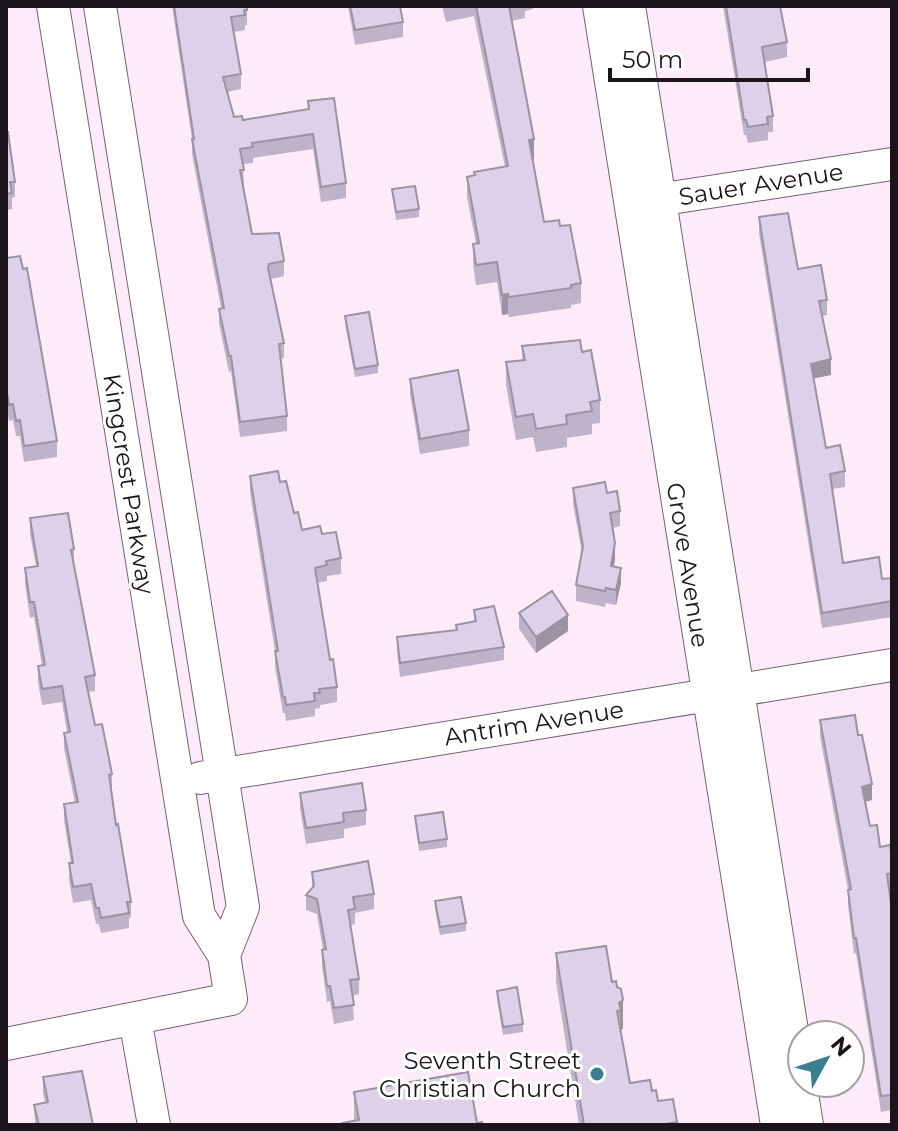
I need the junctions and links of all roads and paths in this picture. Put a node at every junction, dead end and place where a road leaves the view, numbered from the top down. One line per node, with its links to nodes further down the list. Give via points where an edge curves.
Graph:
1 (53, 6): 10 (street, Kingcrest Parkway)
2 (100, 6): 9 (street, Kingcrest Parkway)
3 (599, 6): 6 (street, Grove Avenue)
4 (629, 6): 6 (street, Grove Avenue)
5 (892, 164): 6 (street, Sauer Avenue)
6 (645, 202): 8 (street, Grove Avenue)
7 (892, 665): 8 (street, Antrim Avenue)
8 (723, 692): 9 (street, Antrim Avenue); 15 (street, Grove Avenue); 16 (street, Grove Avenue)
9 (222, 774): 10 (street, Antrim Avenue); 11 (street, Kingcrest Parkway, via 243,907)
10 (176, 782): 11 (street, Kingcrest Parkway, via 199,916)
11 (224, 955): 12 (street, Kingcrest Parkway, via 231,999)
12 (135, 1019): 13 (street); 14 (street)
13 (6, 1044)
14 (154, 1125)
15 (777, 1125)
16 (807, 1125)

